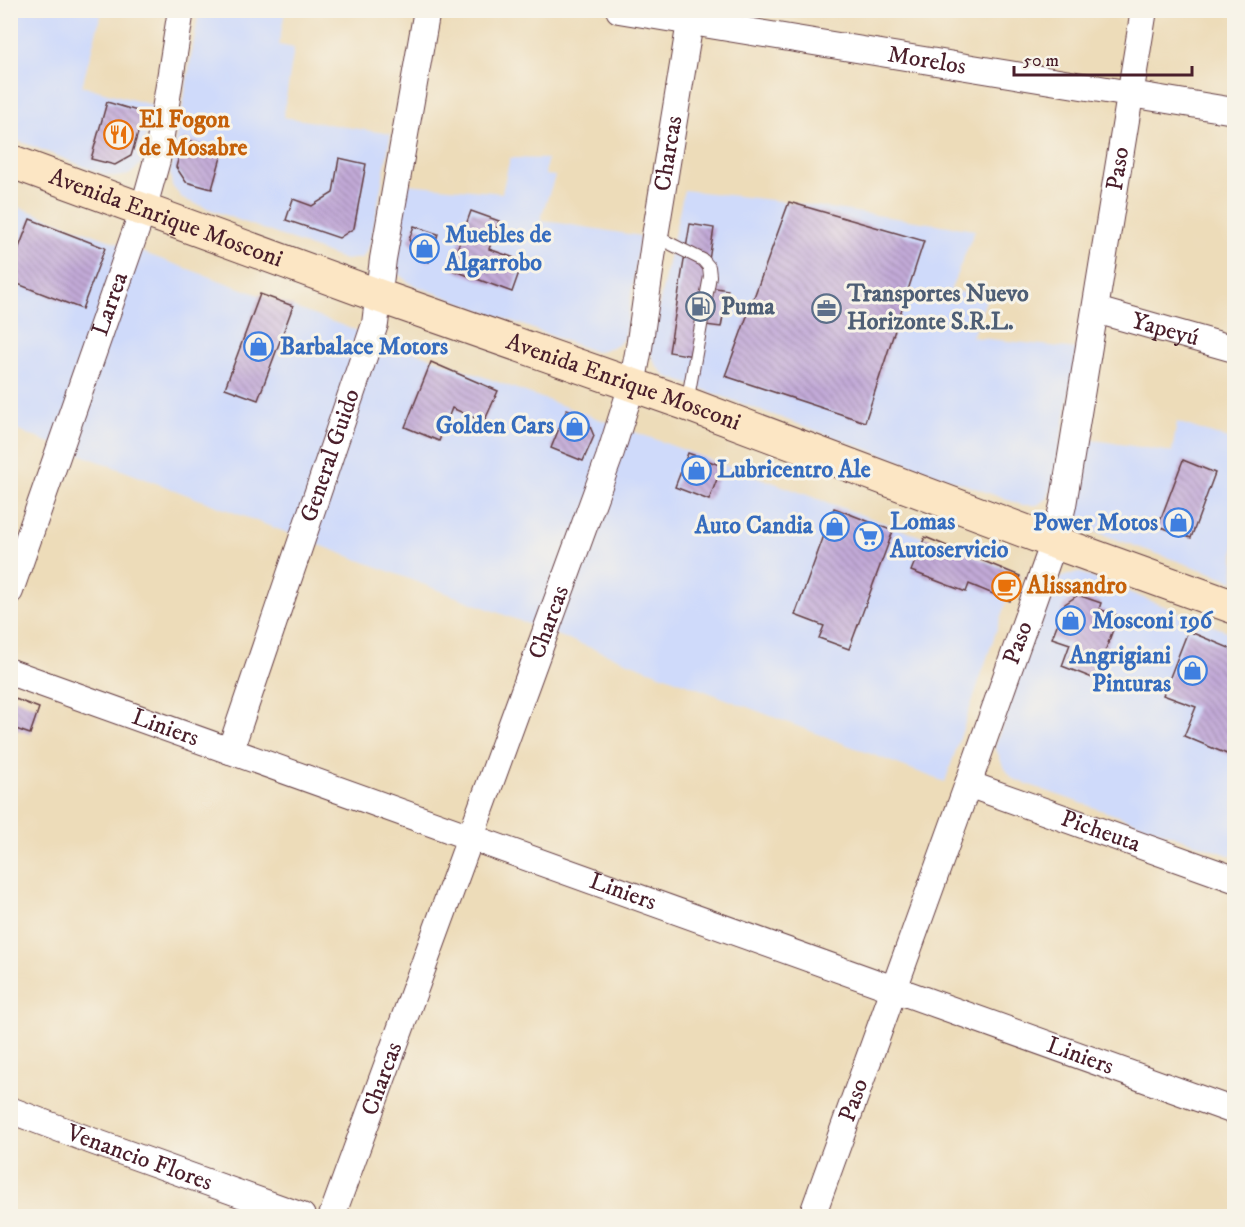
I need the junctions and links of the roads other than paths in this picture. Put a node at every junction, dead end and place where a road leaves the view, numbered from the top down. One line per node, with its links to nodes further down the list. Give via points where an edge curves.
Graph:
1 (181, 10): 9 (street, Larrea, via 157,160)
2 (427, 10): 11 (street, General Guido)
3 (620, 10): 5 (street, Morelos)
4 (1144, 10): 6 (street, Paso)
5 (691, 17): 6 (street, Morelos); 10 (street, Charcas)
6 (1130, 94): 7 (street, Morelos); 12 (street, Paso)
7 (1234, 111)
8 (10, 161): 9 (main road, Avenida Enrique Mosconi)
9 (143, 210): 11 (main road, Avenida Enrique Mosconi); 17 (street, Larrea)
10 (655, 236): 14 (street, Charcas); 15 (lane, via 703,260 709,267)
11 (379, 296): 14 (main road, Avenida Enrique Mosconi); 20 (street, General Guido, via 375,324)
12 (1096, 310): 13 (street, Yapeyú); 16 (street, Paso)
13 (1234, 349)
14 (632, 385): 15 (main road, Avenida Enrique Mosconi); 22 (street, Charcas)
15 (687, 404): 16 (main road, Avenida Enrique Mosconi)
16 (1054, 542): 18 (main road, Avenida Enrique Mosconi); 21 (street, Paso)
17 (10, 591)
18 (1234, 607)
19 (10, 672): 20 (street, Liniers)
20 (230, 751): 22 (street, Liniers)
21 (968, 784): 23 (street, Picheuta); 24 (street, Paso)
22 (470, 837): 24 (street, Liniers); 28 (street, Charcas)
23 (1234, 879)
24 (894, 989): 26 (street, Liniers); 29 (street, Paso)
25 (10, 1110): 27 (street, Venancio Flores)
26 (1234, 1111)
27 (302, 1216)
28 (332, 1216)
29 (812, 1216)

